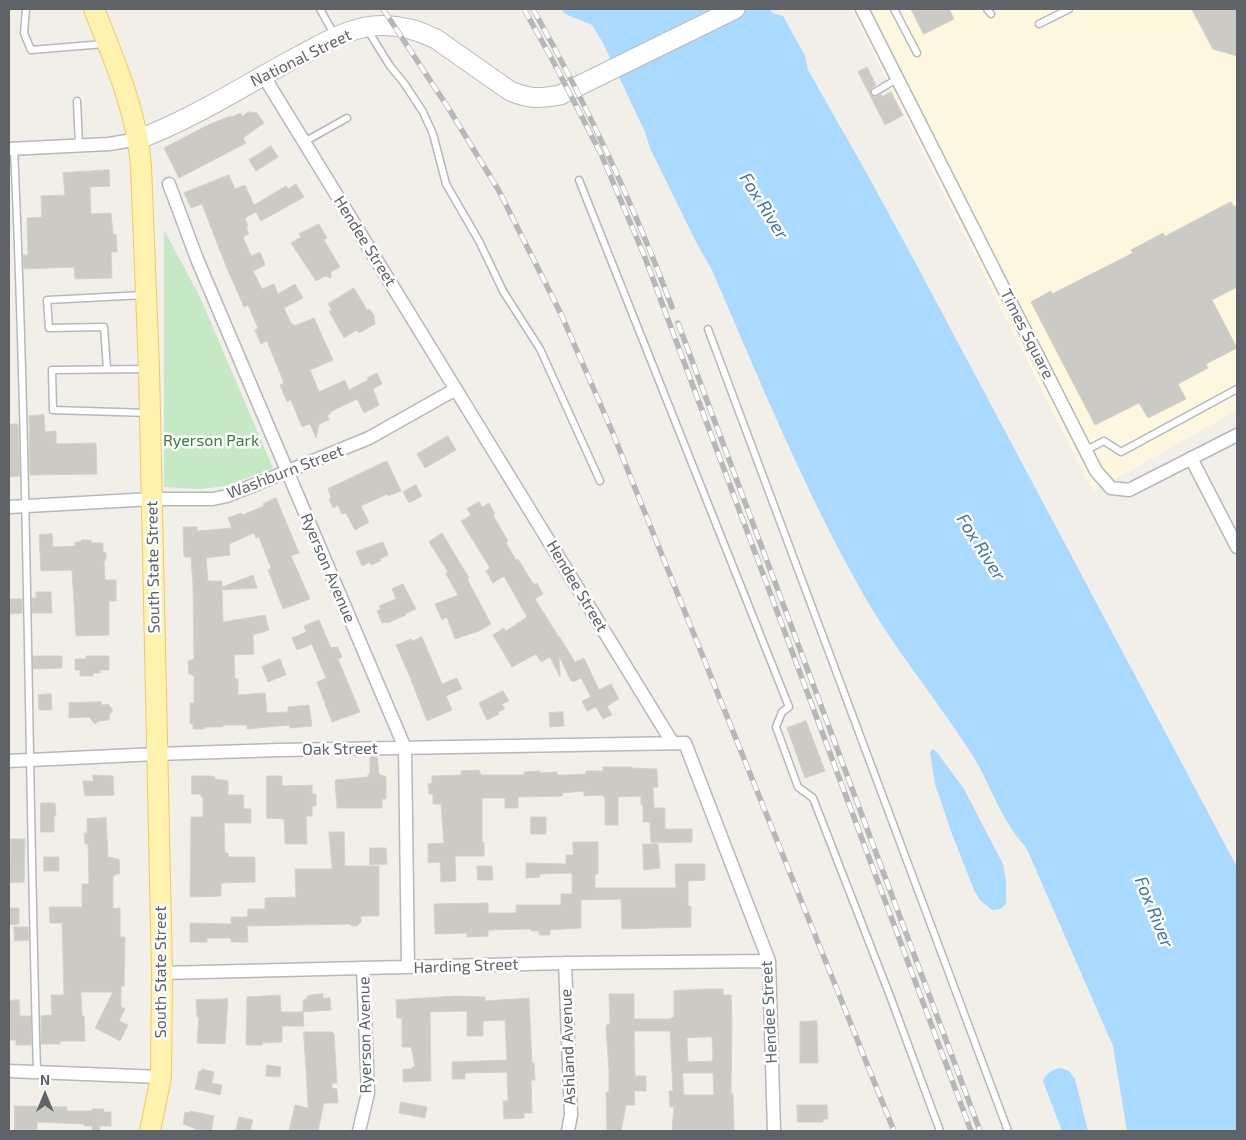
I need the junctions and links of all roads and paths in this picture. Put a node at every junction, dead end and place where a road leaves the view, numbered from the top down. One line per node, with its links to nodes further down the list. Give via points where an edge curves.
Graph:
1 (26, 9): 11 (lane, via 24,33 31,50)
2 (94, 9): 11 (main road, South State Street)
3 (320, 9): 10 (lane)
4 (735, 9): 9 (street, National Street, via 560,95 539,99 510,91 424,33 394,26)
5 (862, 9): 14 (street, Times Square)
6 (894, 9): 12 (lane)
7 (1069, 9): 8 (lane)
8 (1039, 24)
9 (366, 28): 10 (street, National Street); 35 (lane, via 423,112 433,134 446,184 503,291 540,349)
10 (335, 38): 13 (street, National Street)
11 (107, 43): 18 (main road, South State Street, via 129,101)
12 (917, 52)
13 (263, 75): 18 (street, National Street, via 170,128); 19 (street, Hendee Street)
14 (897, 79): 15 (lane); 32 (street, Times Square)
15 (874, 92)
16 (78, 101): 20 (lane)
17 (347, 118): 19 (lane)
18 (139, 139): 20 (street); 24 (main road, South State Street)
19 (304, 142): 28 (street, Hendee Street)
20 (79, 146): 21 (street)
21 (11, 148): 37 (lane)
22 (579, 180): 57 (lane, via 788,707 782,712 776,727 798,786 813,798)
23 (169, 184): 34 (street, Ryerson Avenue, via 197,259)
24 (146, 295): 26 (lane, via 47,300 49,328 104,327); 27 (main road, South State Street)
25 (708, 329): 58 (lane)
26 (107, 369): 27 (lane); 30 (lane, via 52,370 53,410)
27 (149, 369): 30 (main road, South State Street)
28 (456, 389): 34 (street, Washburn Street, via 369,438); 40 (street, Hendee Street)
29 (1237, 389): 32 (lane, via 1121,452 1104,441)
30 (150, 413): 36 (main road, South State Street)
31 (1237, 435): 33 (street)
32 (1086, 450): 33 (street, Times Square, via 1096,471 1111,488 1129,490)
33 (1191, 458): 39 (street)
34 (287, 472): 36 (street, Washburn Street, via 213,499); 41 (street, Ryerson Avenue)
35 (600, 481)
36 (152, 500): 37 (street, Washburn Street); 42 (main road, South State Street)
37 (26, 506): 38 (street, Washburn Street); 43 (lane)
38 (9, 507)
39 (1237, 547)
40 (672, 742): 41 (street, Oak Street); 45 (street, Hendee Street, via 685,743)
41 (405, 748): 42 (street, Oak Street); 48 (street, Ryerson Avenue)
42 (157, 754): 43 (street, Oak Street); 49 (main road, South State Street)
43 (30, 760): 44 (street, Oak Street); 51 (lane)
44 (9, 762)
45 (769, 961): 46 (street, Harding Street); 56 (street, Hendee Street)
46 (565, 963): 48 (street, Harding Street); 55 (street, Ashland Avenue, via 571,1115)
47 (364, 968): 48 (street, Harding Street); 49 (street, Harding Street); 54 (street, Ryerson Avenue, via 368,1093)
48 (408, 968)
49 (162, 973): 52 (main road, South State Street)
50 (9, 1071): 51 (street)
51 (37, 1072): 52 (street)
52 (161, 1077): 53 (main road, South State Street)
53 (150, 1131)
54 (359, 1131)
55 (568, 1131)
56 (774, 1131)
57 (940, 1131)
58 (1008, 1131)

